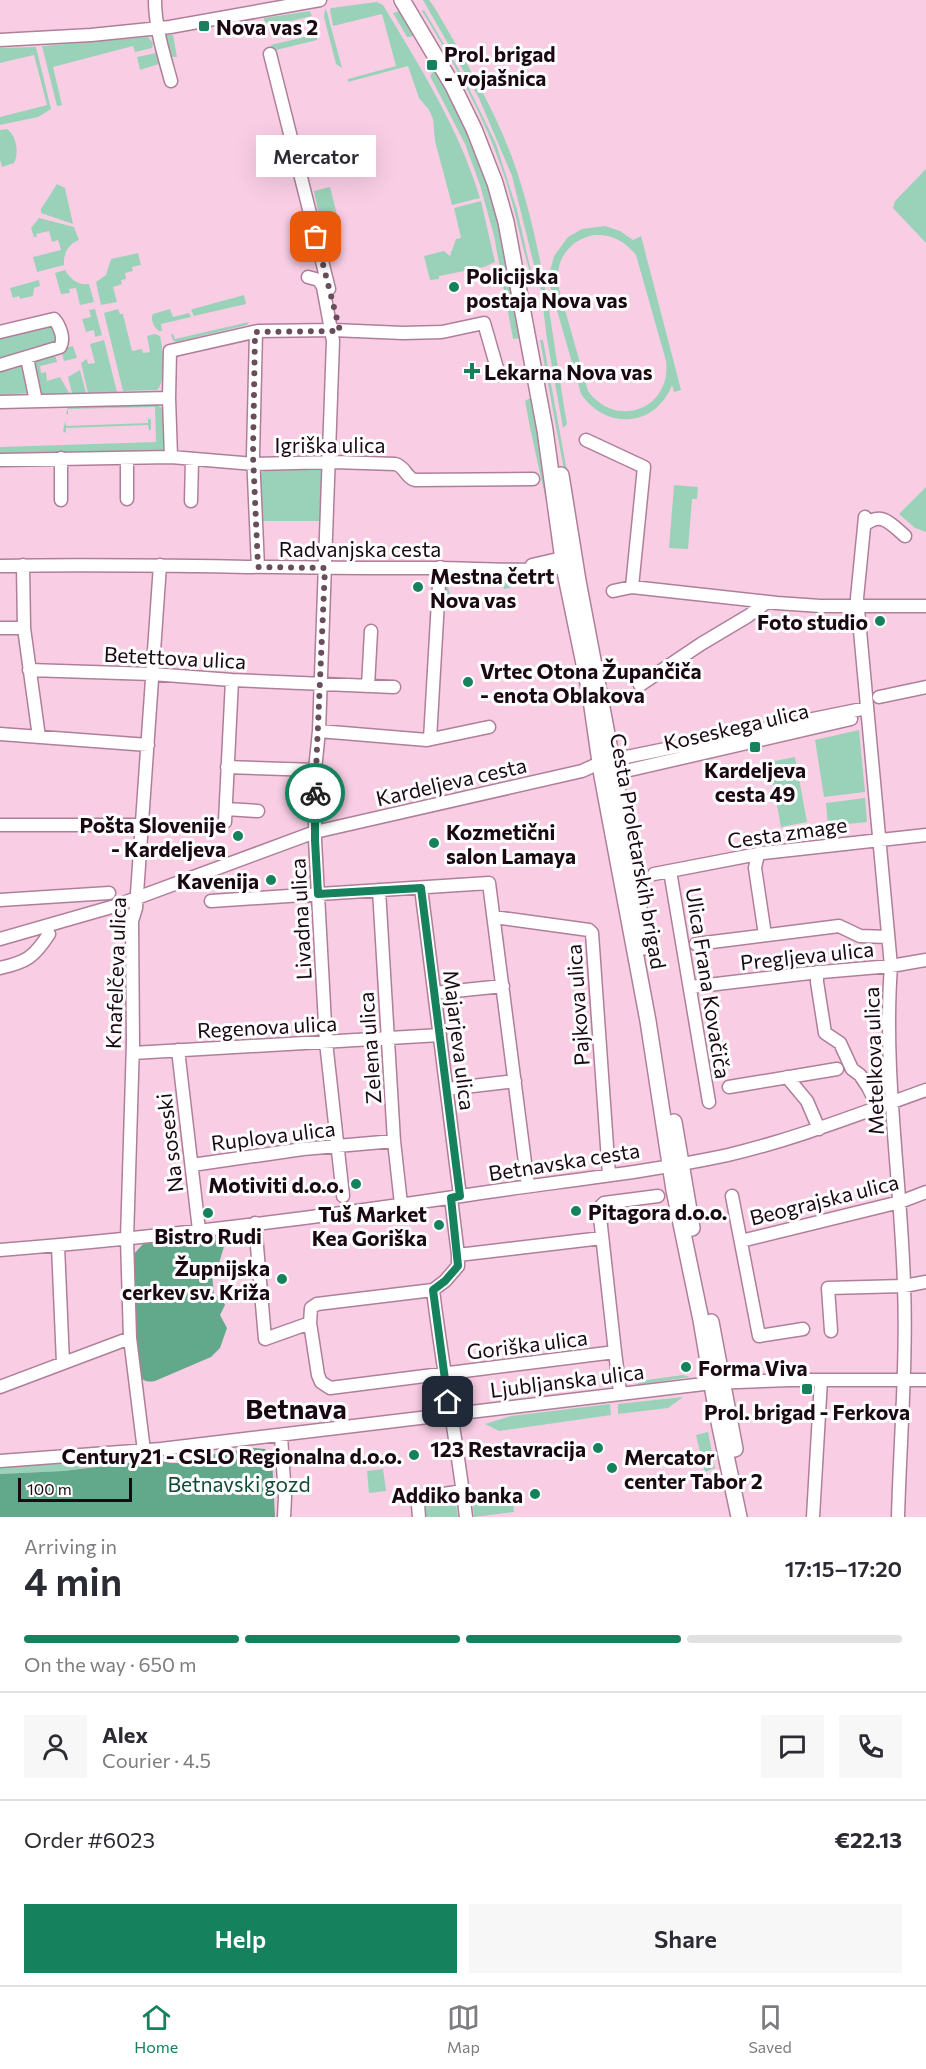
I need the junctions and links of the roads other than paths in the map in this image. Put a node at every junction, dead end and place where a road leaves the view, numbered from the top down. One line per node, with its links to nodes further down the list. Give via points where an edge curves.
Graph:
1 (155, 0): 5 (street)
2 (320, 0): 5 (street)
3 (402, 0): 32 (main road, Cesta Proletarskih brigad, via 462,104 495,183 506,222)
4 (411, 0): 32 (main road, Cesta Proletarskih brigad, via 470,102 502,181 522,262)
5 (158, 28): 6 (street); 8 (street)
6 (0, 40)
7 (270, 54): 11 (street)
8 (171, 81)
9 (308, 277): 11 (street, via 322,283)
10 (257, 331): 11 (street); 16 (street, via 170,351); 26 (street)
11 (336, 331): 15 (street, via 442,332 484,323); 25 (street, Livadna ulica)
12 (0, 332): 13 (street, via 56,321 62,346)
13 (27, 358): 14 (street); 17 (street)
14 (0, 365)
15 (499, 375)
16 (169, 398): 17 (street); 20 (street)
17 (36, 401): 18 (street)
18 (0, 402)
19 (586, 440): 39 (street, via 644,467)
20 (171, 457): 22 (street, Igriška ulica); 23 (street, Igriška ulica)
21 (61, 458): 22 (street, Igriška ulica); 24 (street, Igriška ulica); 29 (street)
22 (127, 458): 28 (street)
23 (192, 459): 26 (street, Igriška ulica); 30 (street)
24 (0, 460)
25 (329, 463): 26 (street, Igriška ulica); 27 (street, Igriška ulica, via 395,464 416,480); 38 (street, Livadna ulica)
26 (254, 464): 36 (street)
27 (533, 479)
28 (127, 499)
29 (61, 500)
30 (191, 501)
31 (905, 536): 42 (street, Metelkova ulica, via 888,521 865,521)
32 (570, 561): 37 (street, Radvanjska cesta, via 533,571); 64 (main road, Cesta Proletarskih brigad)
33 (23, 565): 34 (street, Radvanjska cesta); 35 (street, Radvanjska cesta); 45 (street)
34 (160, 565): 36 (street, Radvanjska cesta); 48 (street, Knafelčeva ulica)
35 (0, 566)
36 (258, 567): 38 (street, Radvanjska cesta)
37 (440, 567): 38 (street, Radvanjska cesta); 61 (street)
38 (325, 568): 50 (street, Livadna ulica)
39 (632, 587): 40 (street); 41 (street)
40 (613, 591)
41 (767, 602): 42 (street); 51 (street)
42 (858, 605): 43 (street); 56 (street, Metelkova ulica)
43 (926, 606)
44 (0, 628): 45 (street)
45 (24, 628): 47 (street)
46 (371, 631): 52 (street)
47 (29, 670): 48 (street, Betettova ulica); 60 (street)
48 (152, 674): 49 (street, Betettova ulica); 62 (street, Knafelčeva ulica)
49 (232, 680): 50 (street, Betettova ulica); 63 (street)
50 (319, 684): 52 (street, Betettova ulica); 58 (street, Livadna ulica)
51 (640, 685)
52 (368, 686): 53 (street, Betettova ulica)
53 (394, 687)
54 (926, 687): 55 (street)
55 (879, 697)
56 (867, 712): 64 (street, Koseskega ulica); 74 (street, Metelkova ulica)
57 (489, 727): 61 (street)
58 (319, 731): 61 (street); 65 (street, Livadna ulica)
59 (0, 734): 60 (street)
60 (39, 737): 62 (street)
61 (430, 739)
62 (148, 745): 71 (street, Knafelčeva ulica)
63 (227, 767): 65 (street); 67 (street)
64 (608, 768): 66 (street, Koseskega ulica); 115 (main road, Cesta Proletarskih brigad, via 635,882)
65 (315, 770): 73 (street, Livadna ulica)
66 (582, 771): 73 (street, Kardeljeva cesta, via 329,829)
67 (226, 809): 68 (street); 69 (street)
68 (258, 811)
69 (225, 822)
70 (0, 825): 71 (street)
71 (143, 825): 84 (street, Knafelčeva ulica)
72 (926, 835): 74 (street, Cesta zmage)
73 (315, 836): 81 (street, Livadna ulica); 84 (street, Kardeljeva cesta)
74 (879, 840): 75 (street, Cesta zmage); 88 (street, Metelkova ulica)
75 (758, 854): 76 (street, Cesta zmage); 87 (street, via 756,868)
76 (670, 871): 77 (street, Cesta zmage); 96 (street, Ulica Frana Kovačiča)
77 (654, 874)
78 (421, 888): 79 (street); 85 (street, via 489,883); 97 (street, Majarjeva ulica)
79 (380, 890): 81 (street); 99 (street, Zelena ulica)
80 (109, 893): 82 (street)
81 (318, 894): 83 (street); 100 (street, Livadna ulica)
82 (0, 900)
83 (211, 901)
84 (136, 903): 86 (street, Kardeljeva cesta); 89 (street, Kardeljeva cesta); 102 (street, Knafelčeva ulica, via 132,921)
85 (494, 917): 95 (street); 117 (street, Pajkova ulica, via 592,933)
86 (49, 934): 89 (street, Kardeljeva cesta, via 29,940); 93 (street, via 30,958)
87 (765, 935): 88 (street, via 839,926 860,936); 90 (street)
88 (888, 938): 92 (street, Metelkova ulica)
89 (0, 941)
90 (696, 944)
91 (926, 960): 92 (street, Pregljeva ulica)
92 (891, 966): 94 (street, Pregljeva ulica); 110 (street, Metelkova ulica)
93 (0, 968)
94 (817, 972): 96 (street, Pregljeva ulica); 111 (street, via 825,1033 840,1043)
95 (503, 987): 97 (street); 105 (street)
96 (691, 987): 109 (street, Ulica Frana Kovačiča)
97 (435, 993): 98 (street, Majarjeva ulica)
98 (440, 1035): 99 (street, Regenova ulica); 107 (street, Majarjeva ulica)
99 (388, 1038): 100 (street, Regenova ulica); 113 (street, Zelena ulica)
100 (326, 1042): 101 (street, Regenova ulica); 114 (street, Livadna ulica)
101 (177, 1050): 102 (street, Regenova ulica); 116 (street, Na soseski)
102 (133, 1053): 129 (street, Knafelčeva ulica)
103 (837, 1069): 104 (street)
104 (787, 1077): 106 (street); 112 (street, via 807,1101)
105 (515, 1081): 107 (street); 118 (street)
106 (729, 1087)
107 (447, 1089): 123 (street, Majarjeva ulica)
108 (926, 1090): 110 (street, Betnavska cesta)
109 (709, 1102)
110 (892, 1102): 111 (street, Betnavska cesta); 124 (street, Metelkova ulica)
111 (878, 1107): 112 (street, Betnavska cesta)
112 (819, 1129): 115 (street, Betnavska cesta)
113 (394, 1141): 114 (street, Ruplova ulica); 125 (street, Zelena ulica)
114 (338, 1145): 116 (street, Ruplova ulica); 120 (street, Livadna ulica)
115 (676, 1164): 117 (street, Betnavska cesta); 147 (main road, Cesta Proletarskih brigad, via 687,1198)
116 (192, 1165): 127 (street, Na soseski)
117 (609, 1174): 118 (street, Betnavska cesta)
118 (528, 1186): 123 (street, Betnavska cesta)
119 (926, 1192): 124 (street, Beograjska ulica)
120 (343, 1196)
121 (658, 1196): 128 (street, Goriška ulica, via 604,1203 599,1208)
122 (732, 1196): 130 (street, Beograjska ulica)
123 (456, 1197): 125 (street, Betnavska cesta); 133 (street)
124 (900, 1202): 130 (street, Beograjska ulica); 135 (street, Metelkova ulica)
125 (401, 1204): 126 (street, Betnavska cesta)
126 (255, 1223): 127 (street, Betnavska cesta); 137 (street, via 265,1339)
127 (199, 1230): 129 (street, Betnavska cesta)
128 (602, 1238): 133 (street); 141 (street, Goriška ulica)
129 (127, 1239): 131 (street, Betnavska cesta); 140 (street, Knafelčeva ulica)
130 (741, 1241): 138 (street, via 759,1336)
131 (58, 1246): 132 (street, Betnavska cesta); 142 (street)
132 (0, 1250)
133 (458, 1256): 136 (street, via 458,1266)
134 (926, 1282): 135 (street)
135 (904, 1286): 139 (street, via 828,1288); 145 (street, Metelkova ulica)
136 (433, 1290): 137 (street, via 317,1304 312,1308); 143 (street, Goriška ulica)
137 (310, 1323): 143 (street, Goriška ulica, via 318,1376 330,1388)
138 (803, 1329)
139 (831, 1331)
140 (130, 1338): 142 (street); 152 (street, Knafelčeva ulica)
141 (615, 1352): 143 (street, Goriška ulica); 149 (street, Goriška ulica)
142 (63, 1363): 148 (street)
143 (443, 1374): 150 (street, Goriška ulica)
144 (821, 1380): 145 (street, Ljubljanska ulica); 147 (street, Ljubljanska ulica); 159 (street)
145 (903, 1380): 146 (street, Ljubljanska ulica); 160 (street, Metelkova ulica)
146 (926, 1380)
147 (717, 1382): 149 (street, Ljubljanska ulica); 158 (main road, Cesta Proletarskih brigad)
148 (0, 1387)
149 (620, 1392): 150 (street, Ljubljanska ulica)
150 (452, 1413): 151 (street, Ljubljanska ulica); 154 (street, Goriška ulica)
151 (281, 1436): 152 (street, Ljubljanska ulica); 155 (street)
152 (144, 1451): 153 (street, Ljubljanska ulica)
153 (0, 1461)
154 (463, 1491): 156 (street, via 424,1497 418,1505); 157 (street, Goriška ulica)
155 (284, 1517)
156 (418, 1517)
157 (466, 1517)
158 (741, 1517)
159 (813, 1517)
160 (898, 1517)

